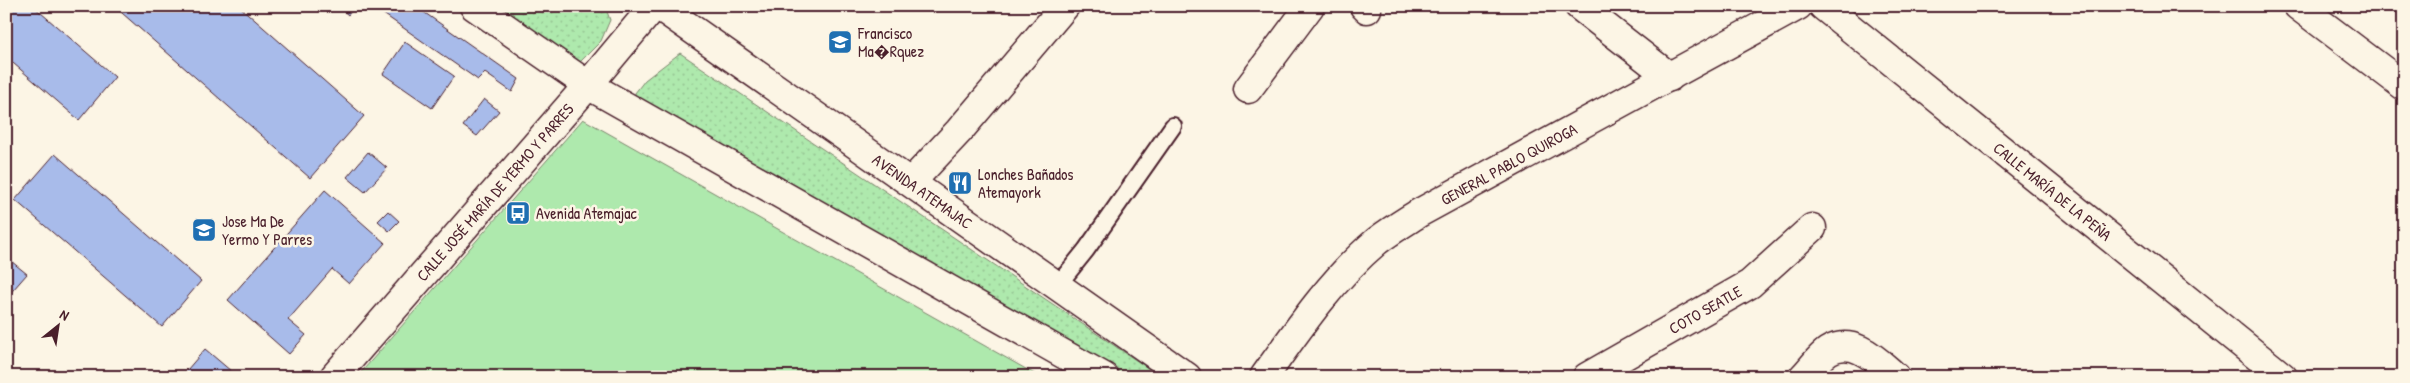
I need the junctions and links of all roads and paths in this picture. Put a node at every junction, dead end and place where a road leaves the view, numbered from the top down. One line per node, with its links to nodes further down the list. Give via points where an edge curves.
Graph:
1 (474, 6): 11 (street)
2 (654, 6): 11 (street, CALLE JOSÉ MARÍA DE YERMO Y PARRES)
3 (659, 6): 15 (street, AVENIDA ATEMAJAC)
4 (1065, 6): 15 (street)
5 (1310, 6): 13 (street)
6 (1578, 6): 10 (street)
7 (1798, 6): 10 (street, GENERAL PABLO QUIROGA)
8 (1822, 6): 25 (street, CALLE MARÍA DE LA PEÑA)
9 (2298, 6): 12 (street)
10 (1670, 76): 21 (street, GENERAL PABLO QUIROGA, via 1419,213 1379,240 1329,290)
11 (588, 85): 18 (street, CALLE JOSÉ MARÍA DE YERMO Y PARRES); 19 (street)
12 (2404, 86)
13 (1248, 89)
14 (1173, 126): 17 (lane)
15 (911, 182): 17 (street, AVENIDA ATEMAJAC)
16 (1812, 228): 22 (street, COTO SEATLE, via 1750,284)
17 (1057, 286): 20 (street, AVENIDA ATEMAJAC)
18 (334, 377)
19 (1104, 377)
20 (1187, 377)
21 (1264, 377)
22 (1587, 377)
23 (1804, 377): 24 (street, via 1828,351 1848,346 1862,350)
24 (1896, 377)
25 (2283, 377)

